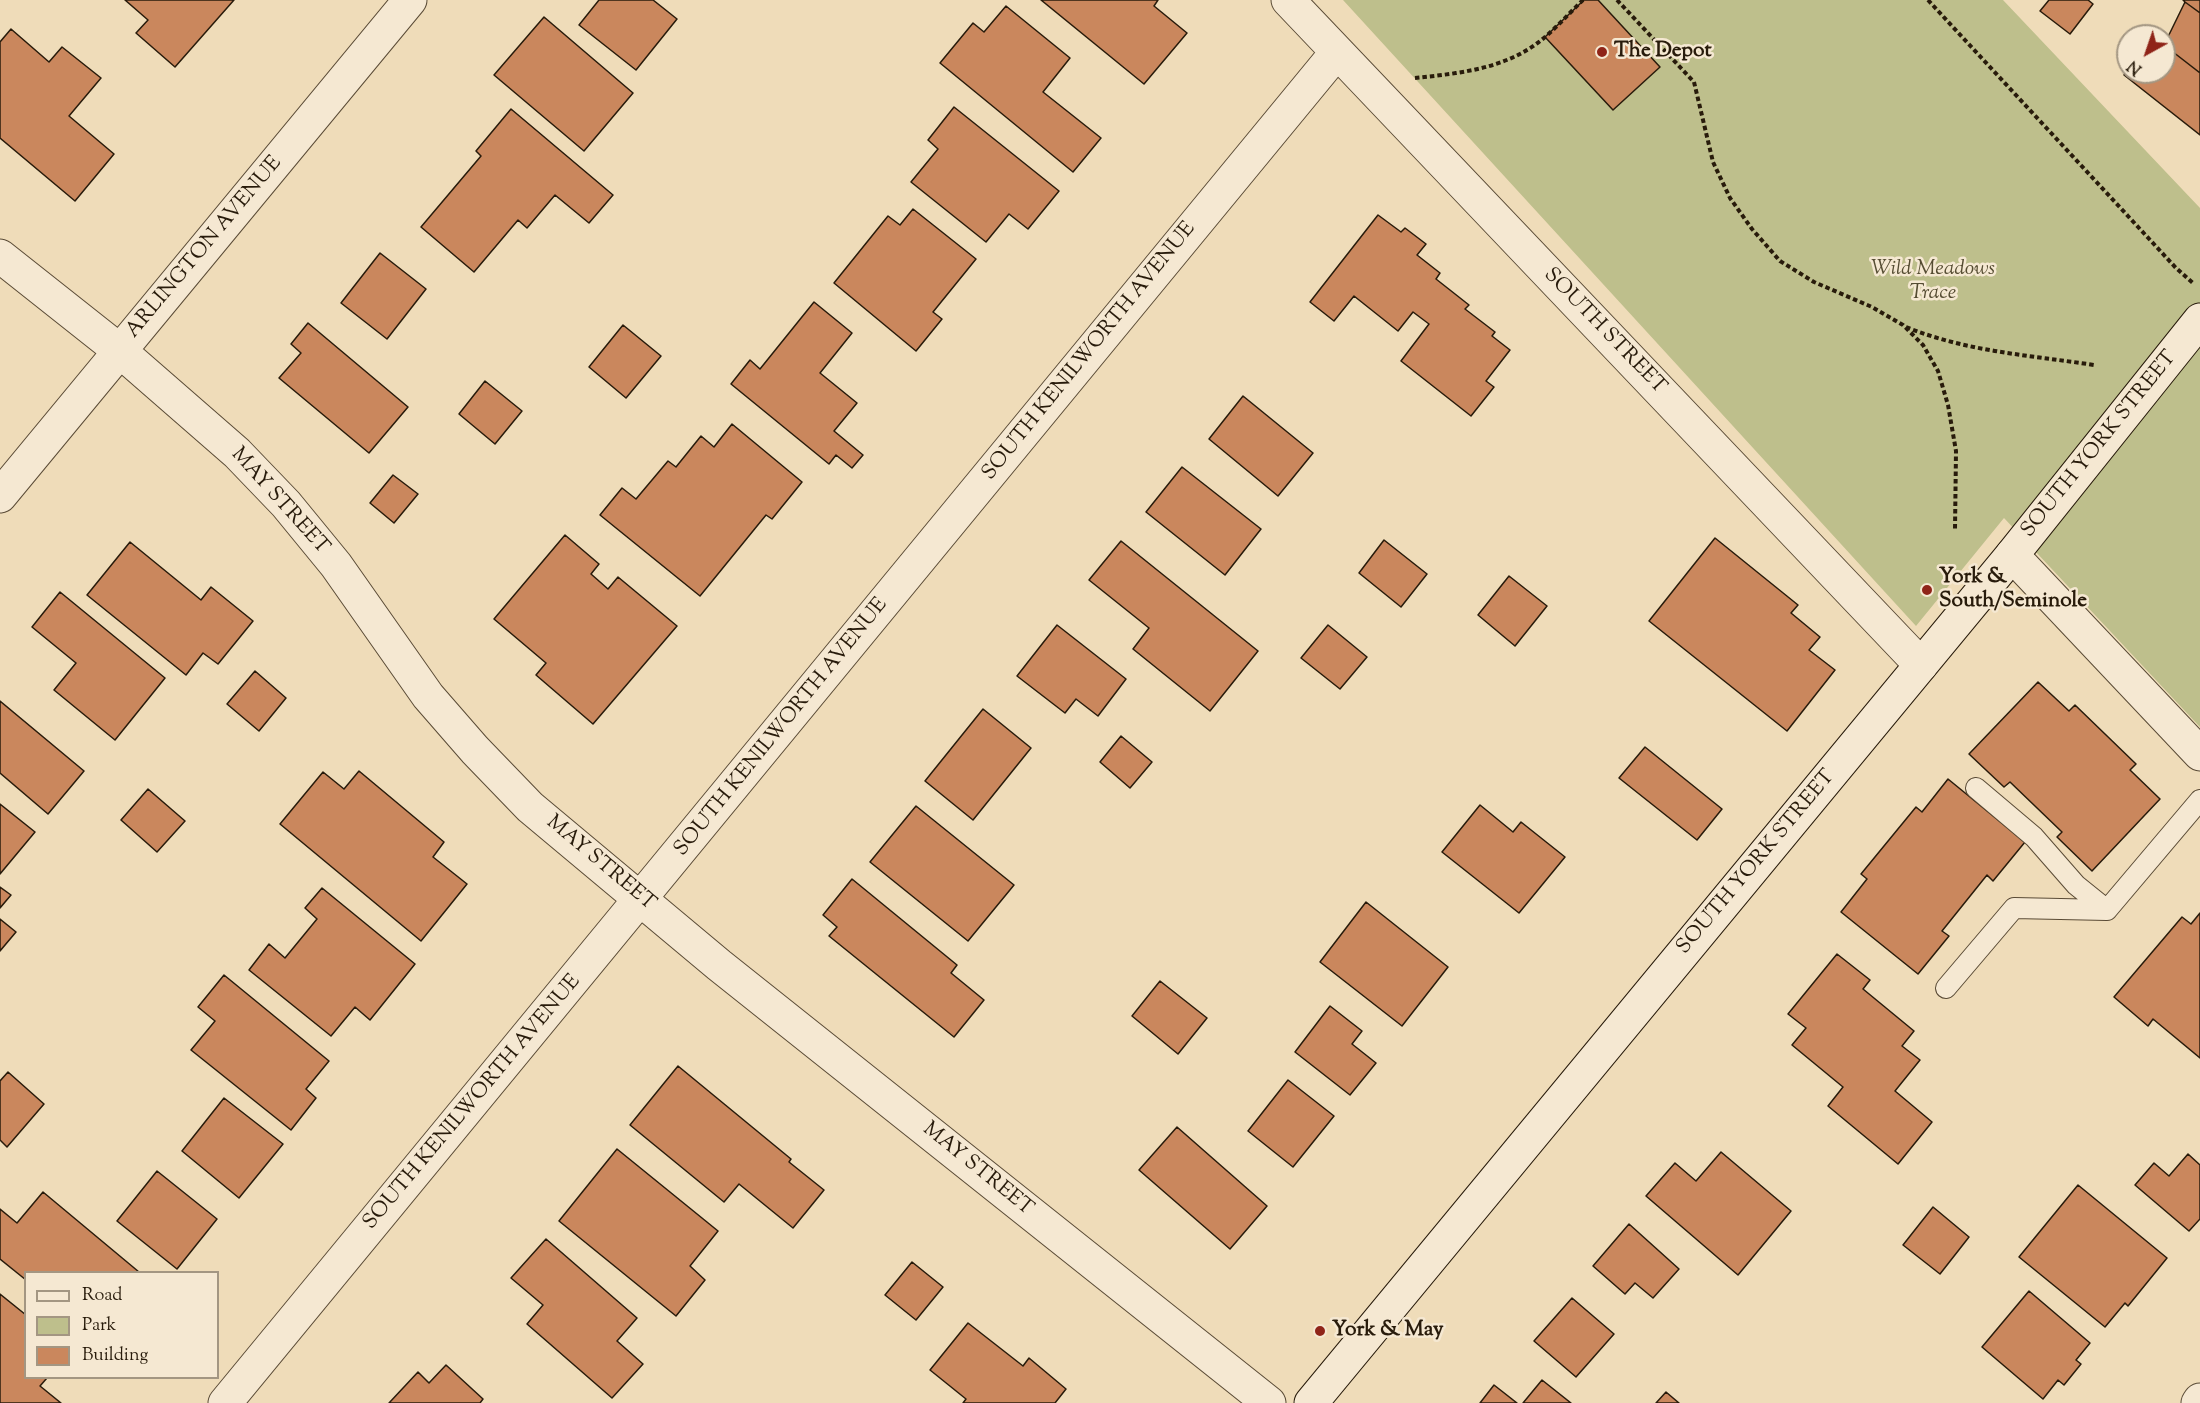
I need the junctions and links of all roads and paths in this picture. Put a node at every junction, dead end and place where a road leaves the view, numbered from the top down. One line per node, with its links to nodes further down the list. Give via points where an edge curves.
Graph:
1 (410, 0): 12 (street, ARLINGTON AVENUE)
2 (1288, 0): 6 (street, SOUTH STREET)
3 (1583, 0): 7 (path, via 1529,49 1495,65 1448,75)
4 (1617, 0): 11 (path, via 1694,82 1713,162 1730,198 1780,261)
5 (1928, 0): 9 (path)
6 (1337, 52): 7 (street, SOUTH STREET); 21 (street, SOUTH KENILWORTH AVENUE)
7 (1367, 83): 17 (street, SOUTH STREET)
8 (0, 256): 12 (street, MAY STREET)
9 (2191, 281)
10 (2200, 320): 16 (street, SOUTH YORK STREET)
11 (1903, 325): 13 (path, via 1973,349); 15 (path, via 1923,345 1948,405 1956,451)
12 (120, 351): 14 (street, ARLINGTON AVENUE); 21 (street, MAY STREET, via 237,453 286,504 336,565 428,696 475,750 530,807)
13 (2094, 365)
14 (0, 496)
15 (1955, 529)
16 (2012, 555): 17 (street, SOUTH YORK STREET); 18 (street)
17 (1921, 665): 26 (street, SOUTH YORK STREET)
18 (2200, 754)
19 (1976, 788): 22 (lane, via 2034,837 2076,885)
20 (2200, 801): 22 (lane)
21 (641, 899): 24 (street, SOUTH KENILWORTH AVENUE); 25 (street, MAY STREET)
22 (2107, 910): 23 (lane, via 2014,908)
23 (1946, 988)
24 (225, 1403)
25 (1269, 1403)
26 (1311, 1403)

